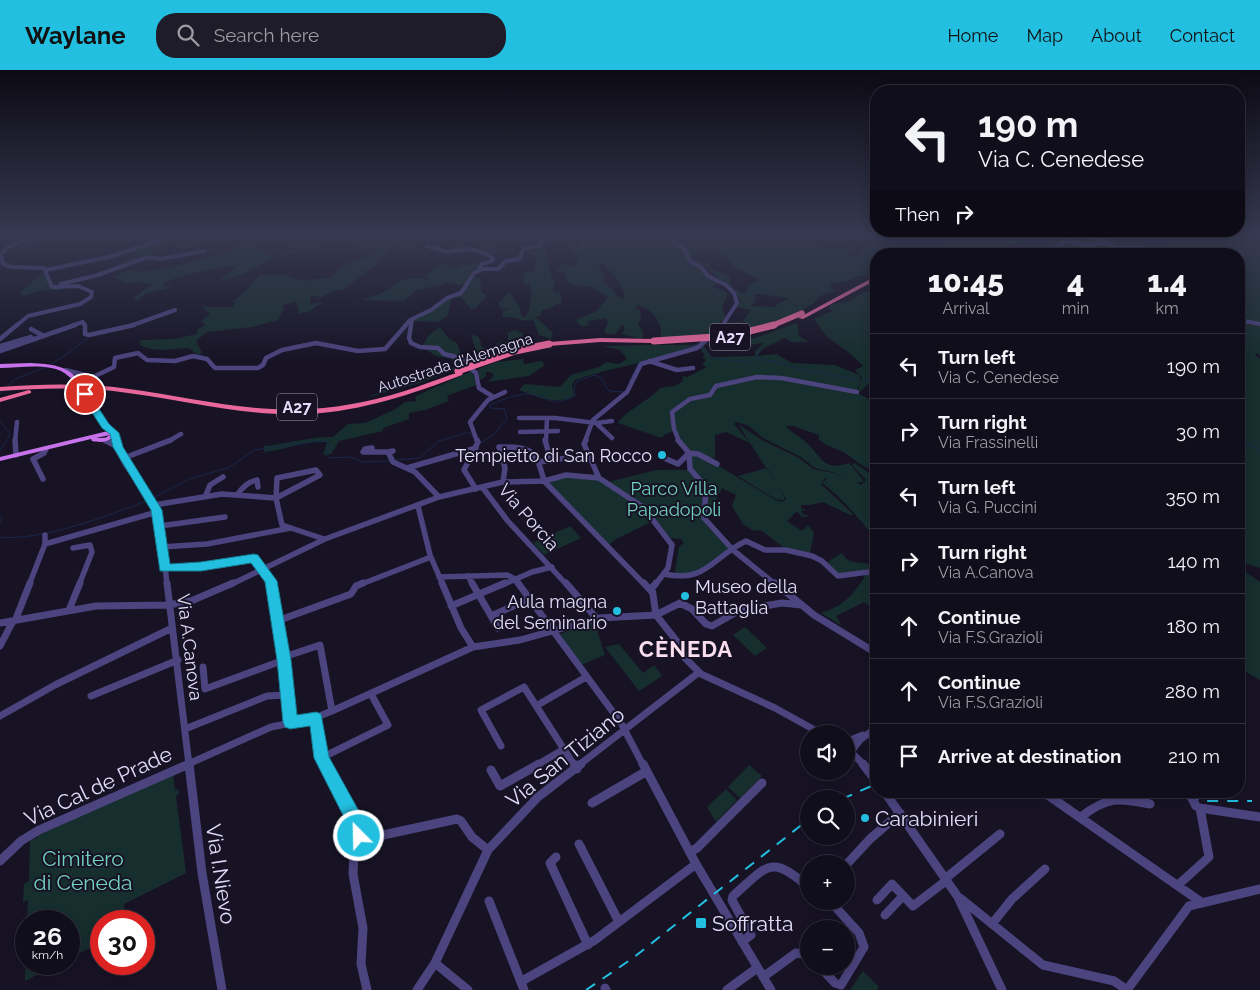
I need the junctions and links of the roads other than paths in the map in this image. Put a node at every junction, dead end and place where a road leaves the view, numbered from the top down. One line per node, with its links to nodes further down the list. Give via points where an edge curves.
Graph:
1 (48, 277): 7 (street)
2 (90, 277): 7 (street)
3 (471, 277): 10 (street, via 461,294 448,297)
4 (712, 277): 18 (street, via 734,293 737,303 731,308 722,328 703,344 677,355)
5 (870, 277): 9 (highway, Autostrada d'Alemagna / A27)
6 (870, 281): 9 (highway, Autostrada d'Alemagna / A27)
7 (51, 286): 15 (street, via 78,286 92,295 80,304 28,316)
8 (175, 310): 14 (street, via 125,328 89,335 85,334 83,322)
9 (801, 316): 22 (highway, Autostrada d'Alemagna / A27, bridge, via 770,332 735,340 550,346)
10 (412, 320): 21 (street, via 382,350 358,351 316,343 282,350 266,358 258,368 215,368 207,359 196,356 175,361 145,360 139,353 118,356 113,368 92,377); 27 (street, via 411,343 438,348 444,354 465,359 476,373 479,388)
11 (1245, 321): 12 (street)
12 (1260, 324)
13 (31, 329): 14 (street)
14 (42, 335): 16 (street); 17 (street)
15 (0, 339)
16 (0, 346)
17 (0, 351)
18 (649, 361): 20 (street, via 679,370); 33 (street, via 639,365 628,390)
19 (0, 366): 21 (main road)
20 (693, 368)
21 (65, 370): 23 (main road)
22 (459, 373): 23 (highway, Autostrada d'Alemagna / A27, via 393,399 306,412 257,410); 24 (highway, Autostrada d'Alemagna / A27, via 390,395 309,407 260,406 108,385 52,384)
23 (80, 386): 24 (highway, Autostrada d'Alemagna / A27); 28 (highway, A27, via 32,391); 34 (main road)
24 (0, 388)
25 (505, 392): 27 (street)
26 (857, 392): 47 (street, via 758,377 716,386 710,395 690,399 672,412 673,428 679,442)
27 (492, 396): 42 (street, via 470,422)
28 (0, 400)
29 (519, 418): 30 (street)
30 (547, 418): 33 (street); 35 (street)
31 (612, 421): 33 (street)
32 (17, 422): 48 (street)
33 (594, 423): 41 (street); 57 (street, via 584,444)
34 (105, 426): 38 (main road); 40 (main road)
35 (546, 431): 36 (street); 37 (street); 52 (street)
36 (558, 431)
37 (520, 432)
38 (114, 433): 40 (main road); 43 (street, Via A.Canova)
39 (181, 434): 50 (street, via 162,445)
40 (103, 437): 43 (street); 45 (main road)
41 (612, 438)
42 (477, 445): 55 (street); 62 (street, via 464,470)
43 (118, 447): 50 (street, Via A.Canova)
44 (372, 448): 55 (street, via 363,452 391,451 392,460)
45 (46, 449): 48 (main road); 58 (street, via 32,459)
46 (566, 451): 52 (street, via 567,458)
47 (689, 452): 51 (street, via 678,464); 54 (street); 79 (street, via 690,469 706,487 704,518)
48 (16, 455): 49 (main road)
49 (0, 457)
50 (124, 458): 68 (street, Via A.Canova)
51 (664, 458)
52 (551, 461): 53 (street)
53 (539, 462): 59 (street); 60 (street, via 529,448 499,447 505,468)
54 (717, 464)
55 (407, 468): 66 (street, via 421,477)
56 (223, 477): 65 (street, via 210,486)
57 (599, 478): 59 (street, via 564,476); 85 (street, via 643,507 669,539 673,550)
58 (43, 479)
59 (544, 481): 60 (street); 89 (street)
60 (503, 482): 63 (street)
61 (258, 487): 64 (street, via 257,480 243,486)
62 (476, 488): 63 (street); 66 (street)
63 (483, 488): 81 (street, Via Porcia, via 507,520)
64 (238, 494): 65 (street); 67 (street, via 252,498)
65 (205, 496): 68 (street)
66 (439, 497): 69 (street)
67 (276, 498): 67 (street, via 320,475 316,470 277,478); 73 (street, via 281,524)
68 (152, 501): 70 (street, Via A.Canova)
69 (418, 506): 75 (street); 80 (street)
70 (158, 512): 72 (street, Via A.Canova); 76 (street)
71 (225, 517): 72 (street)
72 (160, 526): 77 (street, Via A.Canova)
73 (291, 528): 75 (street); 77 (street, via 207,544)
74 (45, 535): 76 (street)
75 (326, 539): 83 (street)
76 (45, 544): 99 (street)
77 (162, 547): 82 (street, Via A.Canova)
78 (73, 548): 95 (street, via 90,544 92,552)
79 (733, 550): 84 (street, via 746,541 765,550 786,550 812,556 838,576); 85 (street, via 708,569 690,576 676,578); 93 (street)
80 (431, 557): 87 (street); 100 (street, via 356,586 351,594)
81 (552, 567): 88 (street); 98 (street, Via Porcia)
82 (165, 568): 83 (street, via 201,567 254,558); 92 (street, Via A.Canova)
83 (262, 571): 92 (street, via 198,598); 100 (street, via 273,586)
84 (870, 573)
85 (664, 574): 89 (street)
86 (468, 576): 87 (street); 88 (street, via 507,575); 90 (street)
87 (439, 577): 94 (street)
88 (516, 579): 90 (street); 91 (street)
89 (648, 588): 96 (street)
90 (479, 594): 94 (street); 97 (street)
91 (529, 599): 97 (street); 104 (street)
92 (169, 605): 95 (street); 102 (street, Via A.Canova)
93 (801, 605): 96 (street, Via Cal de Prade, via 782,603 740,610 712,626 692,609 678,603); 107 (street, via 838,632)
94 (451, 606): 106 (street)
95 (69, 610): 99 (street)
96 (654, 614): 98 (street, Via Cal de Prade); 111 (street)
97 (491, 616): 103 (street)
98 (597, 619): 104 (street, Via Cal de Prade)
99 (14, 621): 101 (street); 105 (street)
100 (277, 621): 108 (street)
101 (0, 623)
102 (172, 628): 109 (street, Via A.Canova); 118 (street, via 55,685)
103 (498, 628)
104 (553, 632): 106 (street, Via Cal de Prade); 112 (street)
105 (0, 646)
106 (473, 647): 113 (street, Via Cal de Prade)
107 (870, 650)
108 (284, 658): 110 (street, via 205,689); 114 (street); 117 (street, via 320,645)
109 (178, 660): 115 (street); 122 (street, Via A.Canova)
110 (203, 668)
111 (698, 672): 121 (street); 123 (street, Via San Tiziano)
112 (586, 677): 116 (street); 123 (street)
113 (371, 694): 117 (street, Via Cal de Prade); 129 (street, via 388,725)
114 (287, 695): 120 (street); 122 (street, via 267,696)
115 (90, 696)
116 (536, 706): 126 (street, via 524,687 481,710); 127 (street)
117 (332, 711): 119 (street, Via Cal de Prade)
118 (0, 716)
119 (316, 718): 120 (street, Via Cal de Prade); 129 (street)
120 (290, 722): 130 (street, Via Cal de Prade, via 271,727)
121 (806, 725)
122 (184, 729): 130 (street, Via A.Canova)
123 (625, 730): 131 (street, Via San Tiziano); 133 (street)
124 (870, 732): 125 (street)
125 (855, 740)
126 (501, 746)
127 (564, 748): 131 (street); 132 (street, via 500,786)
128 (855, 752): 134 (street)
129 (321, 758): 146 (street, via 354,818)
130 (188, 764): 152 (street, Via Cal de Prade, via 38,830); 179 (street, Via I.Nievo)
131 (577, 769): 148 (street, Via San Tiziano, via 534,801)
132 (491, 770)
133 (647, 771): 139 (street); 149 (street)
134 (870, 773)
135 (762, 783): 149 (street)
136 (891, 798): 141 (street)
137 (1052, 798): 143 (street)
138 (1192, 798): 144 (street, bridge)
139 (592, 803)
140 (1150, 804): 143 (street, via 1107,799)
141 (900, 813): 150 (street); 155 (street)
142 (1260, 817): 144 (street, via 1200,808)
143 (1081, 818): 157 (street)
144 (1202, 820): 157 (street, via 1209,857)
145 (1000, 834): 155 (street)
146 (360, 840): 148 (street, via 457,819); 180 (street, via 354,854 353,874 363,928 361,964)
147 (579, 844): 167 (street)
148 (488, 850): 174 (street, Via San Tiziano)
149 (690, 852): 153 (street)
150 (855, 855)
151 (556, 857): 171 (street, via 550,863)
152 (0, 861)
153 (696, 864): 167 (street); 170 (street)
154 (1045, 870): 168 (street, via 1012,899)
155 (946, 879): 159 (street, via 913,906); 160 (street)
156 (800, 880): 170 (street, via 782,866 769,866 732,896 751,935)
157 (1178, 885): 163 (street)
158 (1260, 889): 163 (street)
159 (903, 896): 161 (street, via 892,884); 165 (street)
160 (958, 897): 168 (street); 185 (street)
161 (877, 900)
162 (489, 901): 178 (street)
163 (1201, 902): 186 (street, via 1187,907)
164 (838, 910): 166 (street)
165 (884, 915)
166 (847, 920)
167 (620, 922): 171 (street)
168 (992, 924): 186 (street, via 1042,964 1114,980)
169 (855, 928): 173 (street, via 864,947)
170 (742, 942): 175 (street)
171 (588, 945): 178 (street)
172 (800, 954): 175 (street)
173 (855, 962)
174 (435, 963): 181 (street, Via San Tiziano); 182 (street)
175 (760, 973): 183 (street); 184 (street)
176 (827, 975): 177 (street, via 841,985)
177 (847, 975)
178 (523, 985)
179 (222, 990)
180 (367, 990)
181 (417, 990)
182 (468, 990)
183 (727, 990)
184 (770, 990)
185 (1002, 990)
186 (1127, 990)

